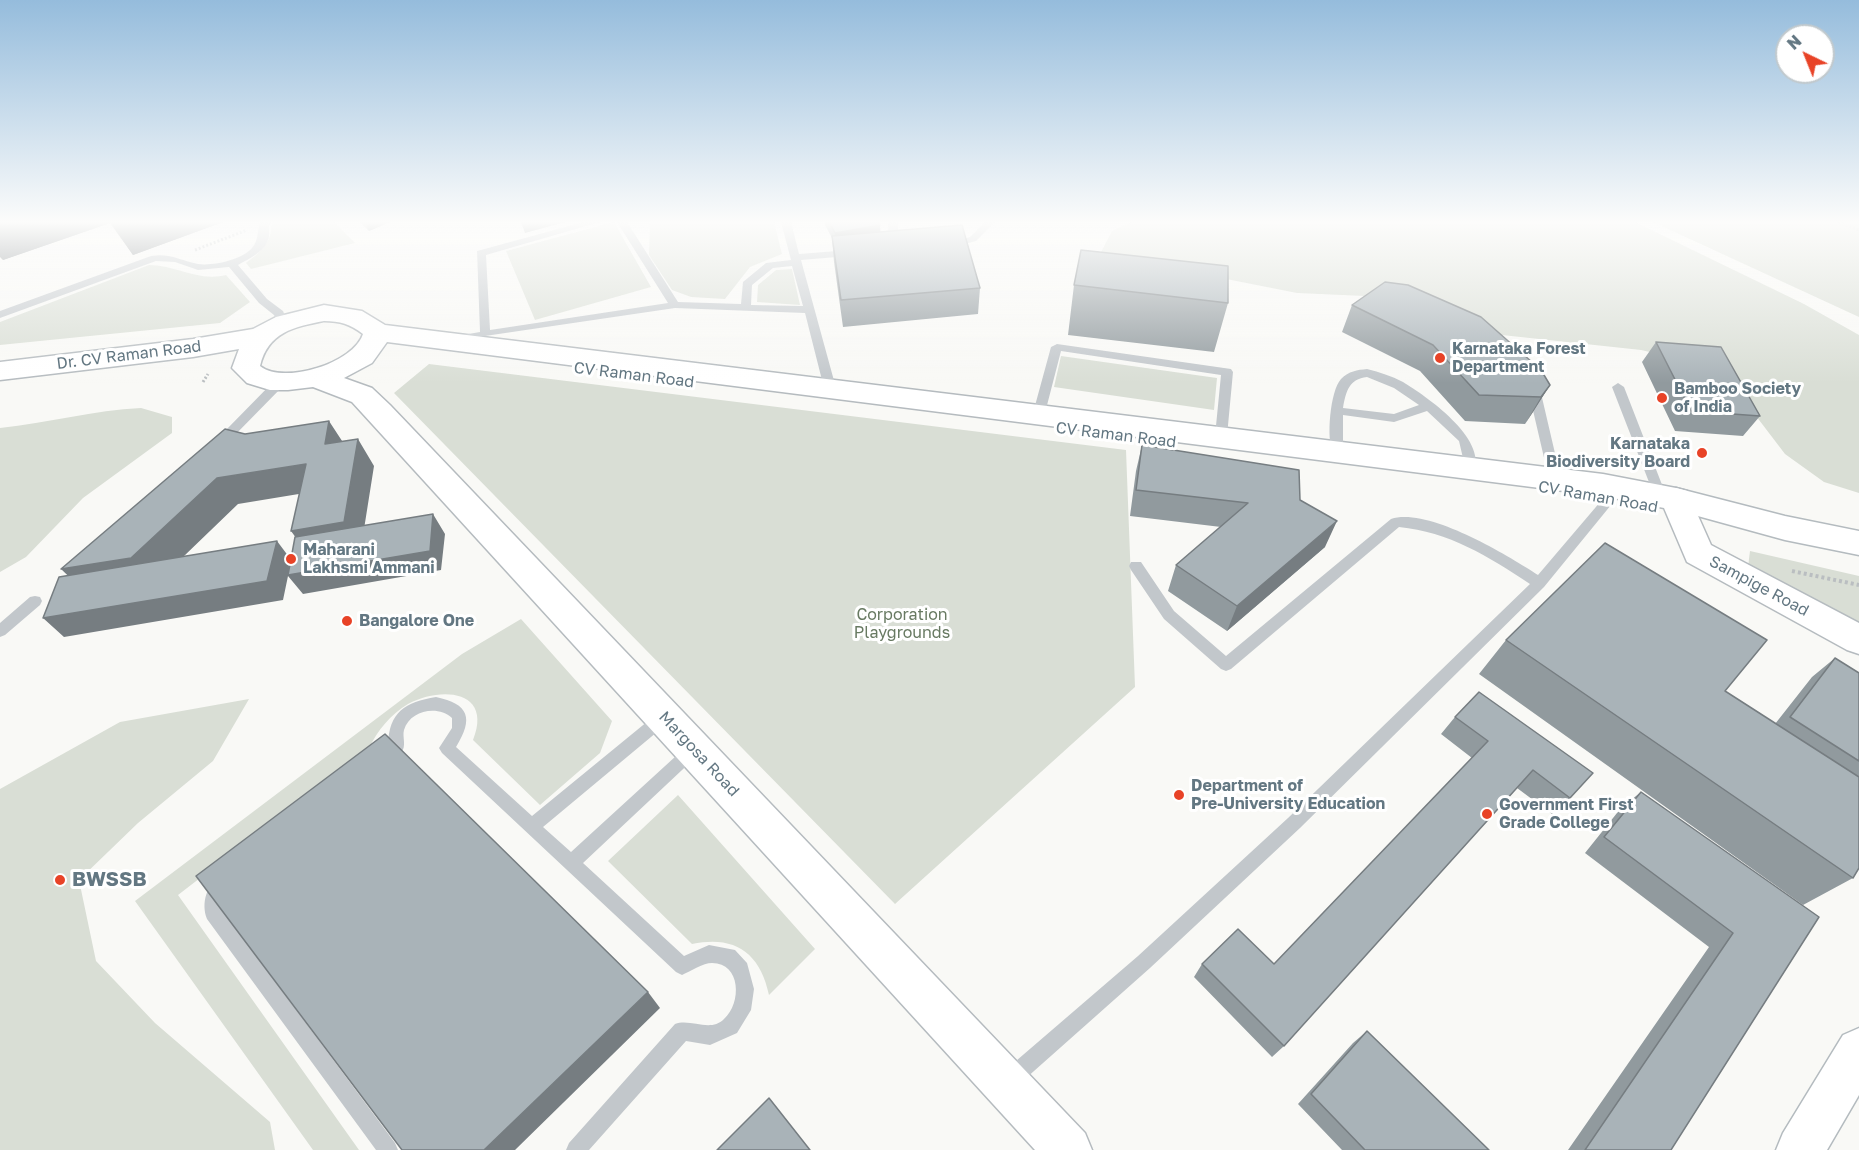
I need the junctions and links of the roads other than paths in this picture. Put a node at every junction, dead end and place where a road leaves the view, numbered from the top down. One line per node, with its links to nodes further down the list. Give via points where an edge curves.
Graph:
1 (107, 276): 10 (lane)
2 (242, 276): 11 (lane, via 279,313)
3 (482, 276): 12 (lane)
4 (656, 276): 7 (lane)
5 (757, 276): 8 (lane, via 747,284)
6 (802, 276): 9 (lane)
7 (675, 305): 8 (lane); 12 (lane)
8 (746, 307): 9 (lane)
9 (810, 310): 21 (lane)
10 (0, 315)
11 (283, 323): 13 (main road, Dr. CV Raman Road); 15 (main road, Dr. CV Raman Road, via 324,313 346,313 365,321)
12 (485, 333): 14 (lane)
13 (258, 337): 16 (main road, via 247,355); 17 (main road, Dr. CV Raman Road)
14 (445, 341): 15 (main road, CV Raman Road); 21 (main road, CV Raman Road)
15 (373, 342): 19 (main road, via 336,372); 31 (main road, CV Raman Road)
16 (246, 368): 19 (main road, Margosa Road, via 256,376); 22 (main road, Dr. CV Raman Road, via 168,369)
17 (0, 371)
18 (1530, 375): 30 (lane)
19 (299, 379): 26 (lane); 40 (main road, Margosa Road, via 362,395)
20 (1618, 387): 32 (lane)
21 (830, 388): 25 (main road, CV Raman Road)
22 (0, 389)
23 (1430, 406): 24 (lane, via 1394,418); 24 (lane, via 1393,381 1376,374 1358,374 1345,381); 29 (lane, via 1465,440)
24 (1339, 411): 28 (lane)
25 (1040, 413): 27 (main road, CV Raman Road); 27 (lane, via 1057,347 1227,372)
26 (228, 435)
27 (1221, 436): 28 (main road, CV Raman Road)
28 (1337, 440): 29 (main road, CV Raman Road)
29 (1469, 459): 30 (main road, CV Raman Road)
30 (1556, 479): 32 (main road, CV Raman Road)
31 (1606, 495): 32 (main road, CV Raman Road); 36 (lane, via 1608,502)
32 (1672, 502): 33 (main road, CV Raman Road); 34 (main road, CV Raman Road, via 1752,534); 39 (main road, Sampige Road, via 1698,553)
33 (1859, 543)
34 (1859, 555)
35 (1136, 566): 36 (lane, via 1169,615 1226,665 1396,522 1417,523 1480,545)
36 (1539, 583): 47 (lane, via 1294,823 1144,962)
37 (35, 602): 38 (lane)
38 (0, 631)
39 (1859, 640)
40 (664, 717): 41 (main road, Margosa Road); 43 (lane)
41 (694, 749): 44 (lane); 47 (main road, Margosa Road)
42 (367, 770): 43 (lane, via 396,748 393,736 403,717 424,704 447,704 461,717 456,738 447,748)
43 (531, 827): 44 (lane)
44 (571, 863): 49 (lane, via 682,966 708,953 722,954 742,969 747,982 747,995 734,1021 723,1031 709,1035 695,1036 682,1030)
45 (234, 873): 48 (lane, via 213,897 213,913)
46 (1859, 1051): 51 (main road)
47 (1005, 1083): 50 (main road, Margosa Road)
48 (383, 1148)
49 (576, 1150)
50 (1068, 1150)
51 (1800, 1150)

